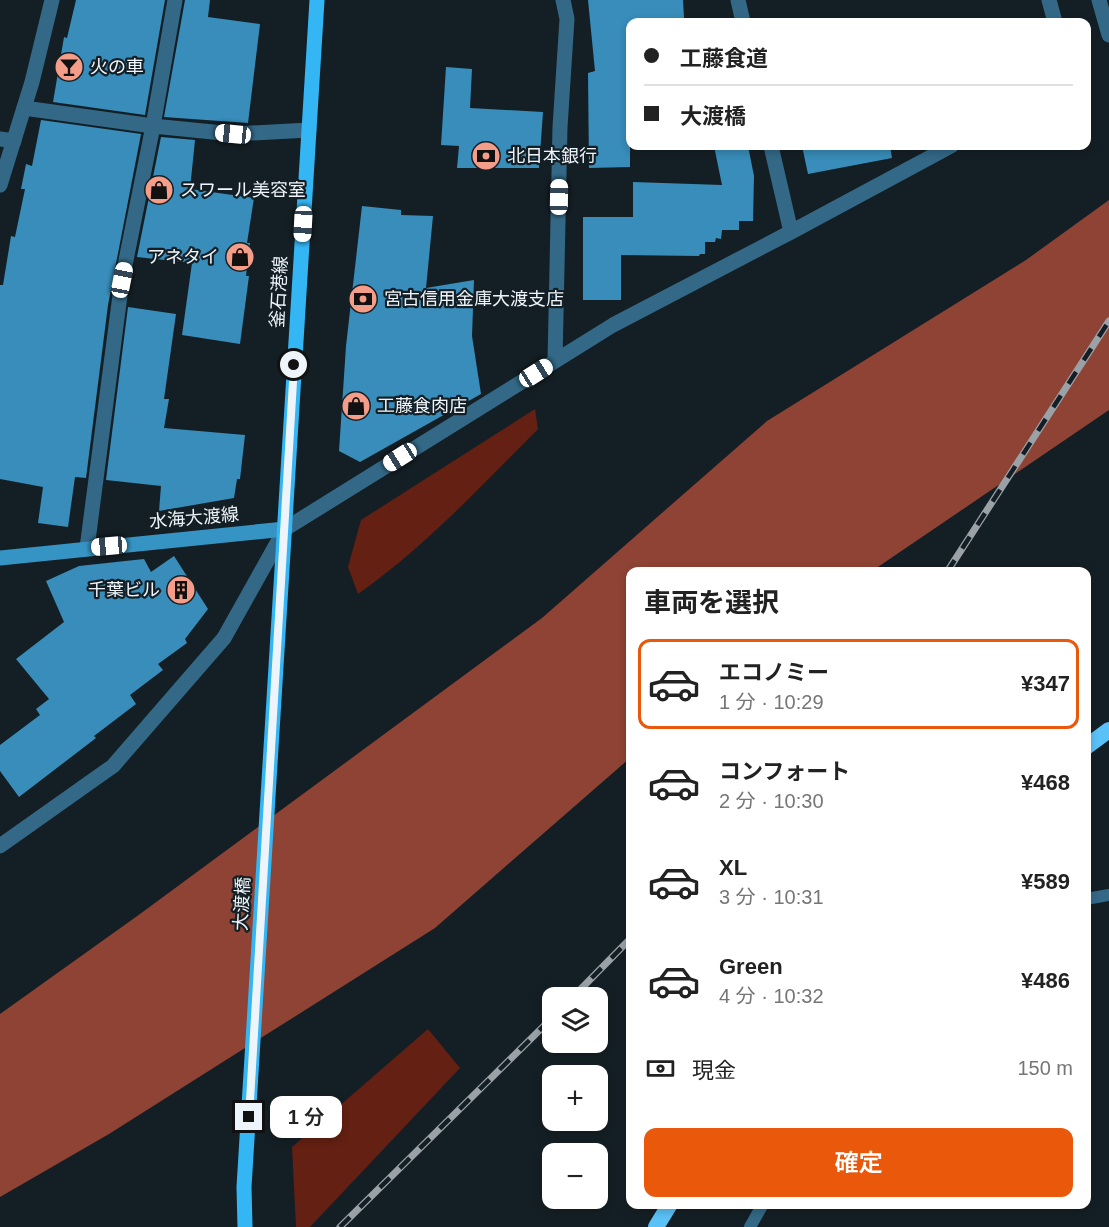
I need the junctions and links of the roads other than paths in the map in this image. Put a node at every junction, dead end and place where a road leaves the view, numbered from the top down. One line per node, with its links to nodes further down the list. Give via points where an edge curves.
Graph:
1 (52, 0): 11 (street)
2 (175, 0): 12 (street)
3 (317, 0): 13 (main road, 釜石港線)
4 (563, 0): 19 (street, via 567,19 560,127)
5 (738, 0): 8 (street)
6 (1049, 0): 9 (street)
7 (1099, 0): 10 (street)
8 (742, 18)
9 (1054, 18)
10 (1109, 34)
11 (24, 108): 12 (street); 14 (street)
12 (153, 126): 13 (street, via 233,134); 21 (street, via 122,280)
13 (309, 130): 20 (main road, 釜石港線)
14 (7, 140): 17 (street)
15 (772, 150): 18 (street)
16 (944, 150): 18 (street)
17 (0, 185)
18 (791, 232): 19 (street)
19 (555, 360): 20 (street)
20 (285, 529): 21 (main road, 水海大渡線); 23 (main road, 釜石港線); 26 (street, via 224,638 113,766)
21 (87, 548): 22 (main road, 水海大渡線)
22 (0, 558)
23 (279, 623): 31 (main road, 大渡橋, via 244,1187)
24 (1109, 730): 25 (highway)
25 (1091, 743)
26 (0, 846)
27 (1109, 895): 28 (lane)
28 (1091, 898)
29 (667, 1209): 32 (highway)
30 (760, 1209): 33 (lane)
31 (245, 1227)
32 (656, 1227)
33 (750, 1227)

